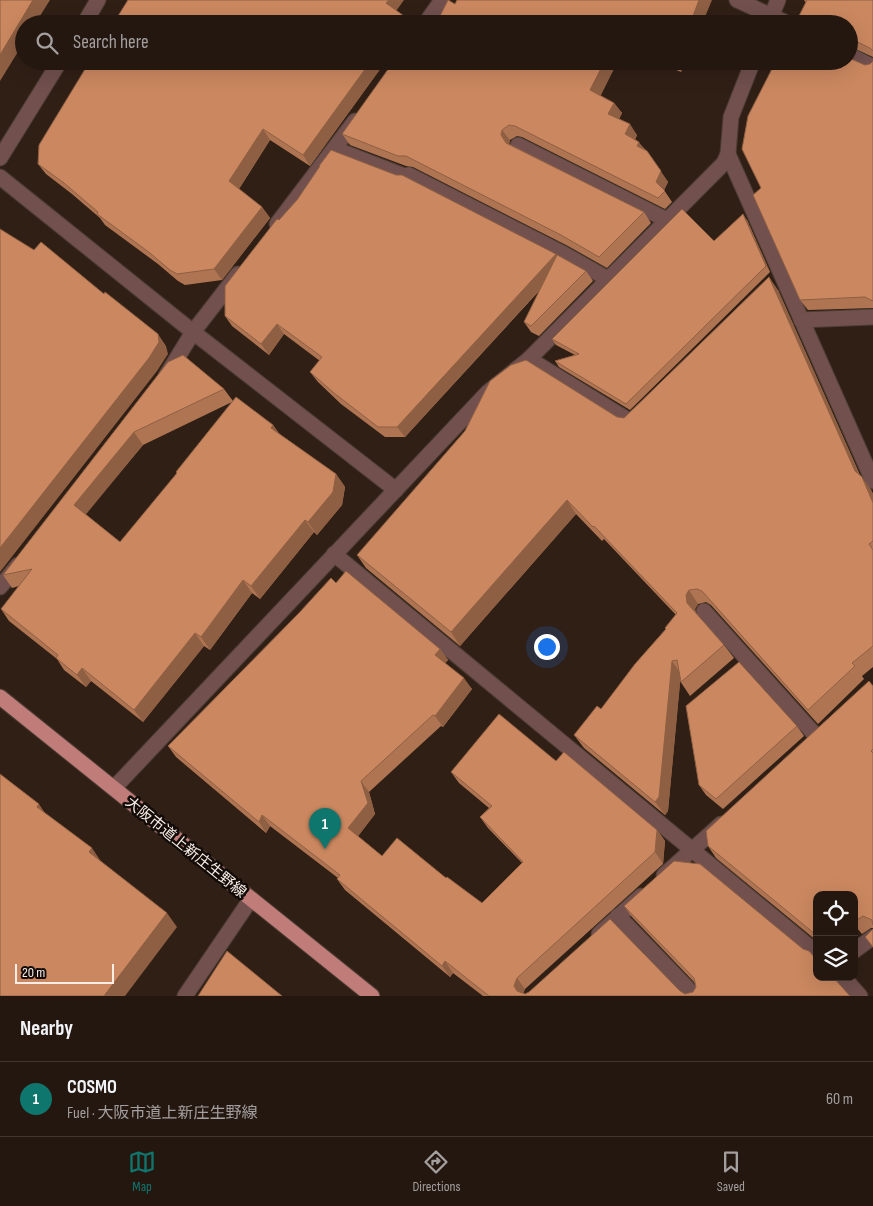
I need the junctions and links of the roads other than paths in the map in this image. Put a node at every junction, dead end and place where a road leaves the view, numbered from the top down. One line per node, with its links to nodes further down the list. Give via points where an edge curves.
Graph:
1 (98, 0): 5 (street)
2 (442, 0): 6 (street)
3 (737, 0): 7 (street)
4 (778, 0): 8 (street)
5 (89, 15)
6 (431, 15)
7 (762, 15)
8 (771, 15)
9 (858, 60): 10 (street)
10 (873, 67)
11 (54, 70): 17 (street)
12 (749, 70): 16 (street, via 730,117)
13 (364, 109): 15 (street)
14 (518, 145): 19 (street)
15 (335, 149): 20 (street); 23 (street, via 407,177 409,175)
16 (728, 154): 19 (street, via 724,163); 22 (street)
17 (0, 158)
18 (0, 177): 27 (street)
19 (667, 220): 23 (street)
20 (270, 233)
21 (246, 263): 27 (street)
22 (781, 274): 24 (street); 26 (street)
23 (608, 279): 28 (street)
24 (767, 288)
25 (873, 316): 26 (street)
26 (801, 320): 31 (street)
27 (193, 332): 29 (street); 32 (street)
28 (529, 359): 30 (street, via 631,422); 32 (street, via 488,392)
29 (159, 384)
30 (644, 409)
31 (873, 481)
32 (396, 490): 33 (street)
33 (334, 554): 41 (street); 43 (street)
34 (24, 556): 35 (street)
35 (0, 587)
36 (704, 611): 37 (street)
37 (747, 659): 38 (street); 40 (street, via 813,740)
38 (733, 671)
39 (0, 697): 41 (main road, 大阪市道上新庄生野線)
40 (831, 724)
41 (114, 788): 44 (main road, 大阪市道上新庄生野線)
42 (728, 817): 43 (street)
43 (691, 850): 45 (street); 49 (street)
44 (251, 899): 51 (street); 52 (main road, 大阪市道上新庄生野線)
45 (618, 916): 47 (street); 53 (street)
46 (873, 937): 48 (street)
47 (590, 943)
48 (858, 948)
49 (813, 950)
50 (847, 981): 54 (street)
51 (185, 996)
52 (372, 996)
53 (695, 996)
54 (860, 996)

